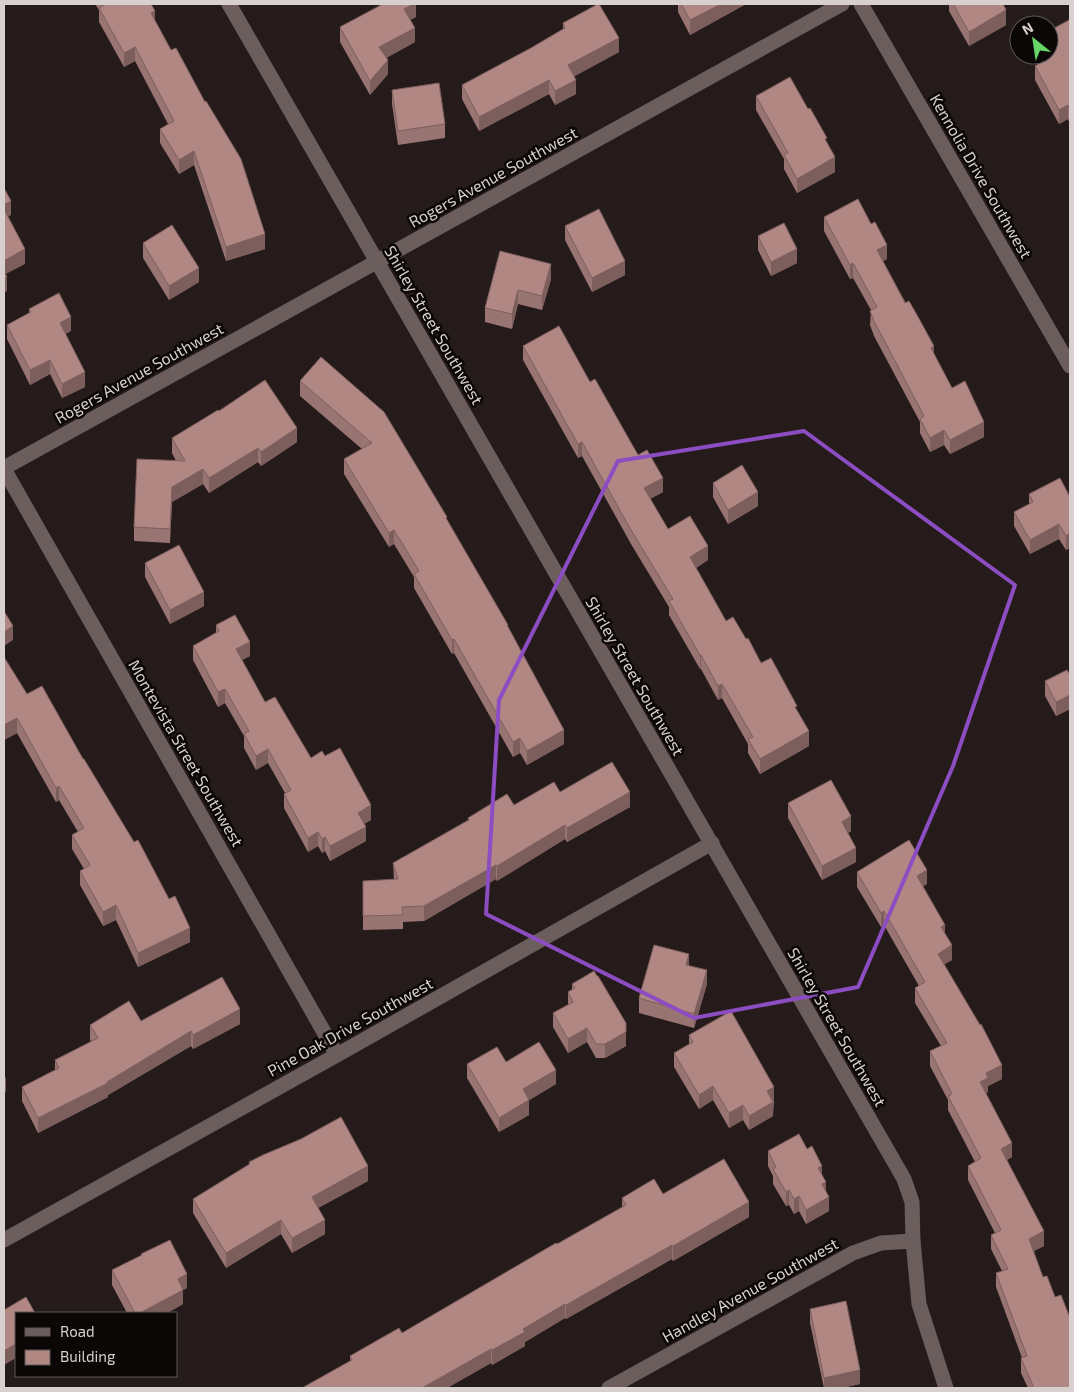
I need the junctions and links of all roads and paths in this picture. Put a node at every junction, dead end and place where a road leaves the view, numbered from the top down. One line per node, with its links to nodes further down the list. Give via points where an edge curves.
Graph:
1 (229, 4): 4 (street, Shirley Street Southwest)
2 (842, 4): 4 (street, Rogers Avenue Southwest)
3 (861, 4): 5 (street, Kennolia Drive Southwest)
4 (377, 261): 6 (street, Rogers Avenue Southwest); 7 (street, Shirley Street Southwest)
5 (1070, 366)
6 (4, 469): 8 (street, Montevista Street Southwest)
7 (712, 843): 8 (street, Pine Oak Drive Southwest); 10 (street, Shirley Street Southwest, via 904,1178 912,1202)
8 (337, 1054): 9 (street, Pine Oak Drive Southwest)
9 (4, 1240)
10 (913, 1241): 11 (street, Handley Avenue Southwest, via 881,1243 853,1253); 12 (street, Shirley Street Southwest, via 919,1304)
11 (609, 1388)
12 (946, 1388)

